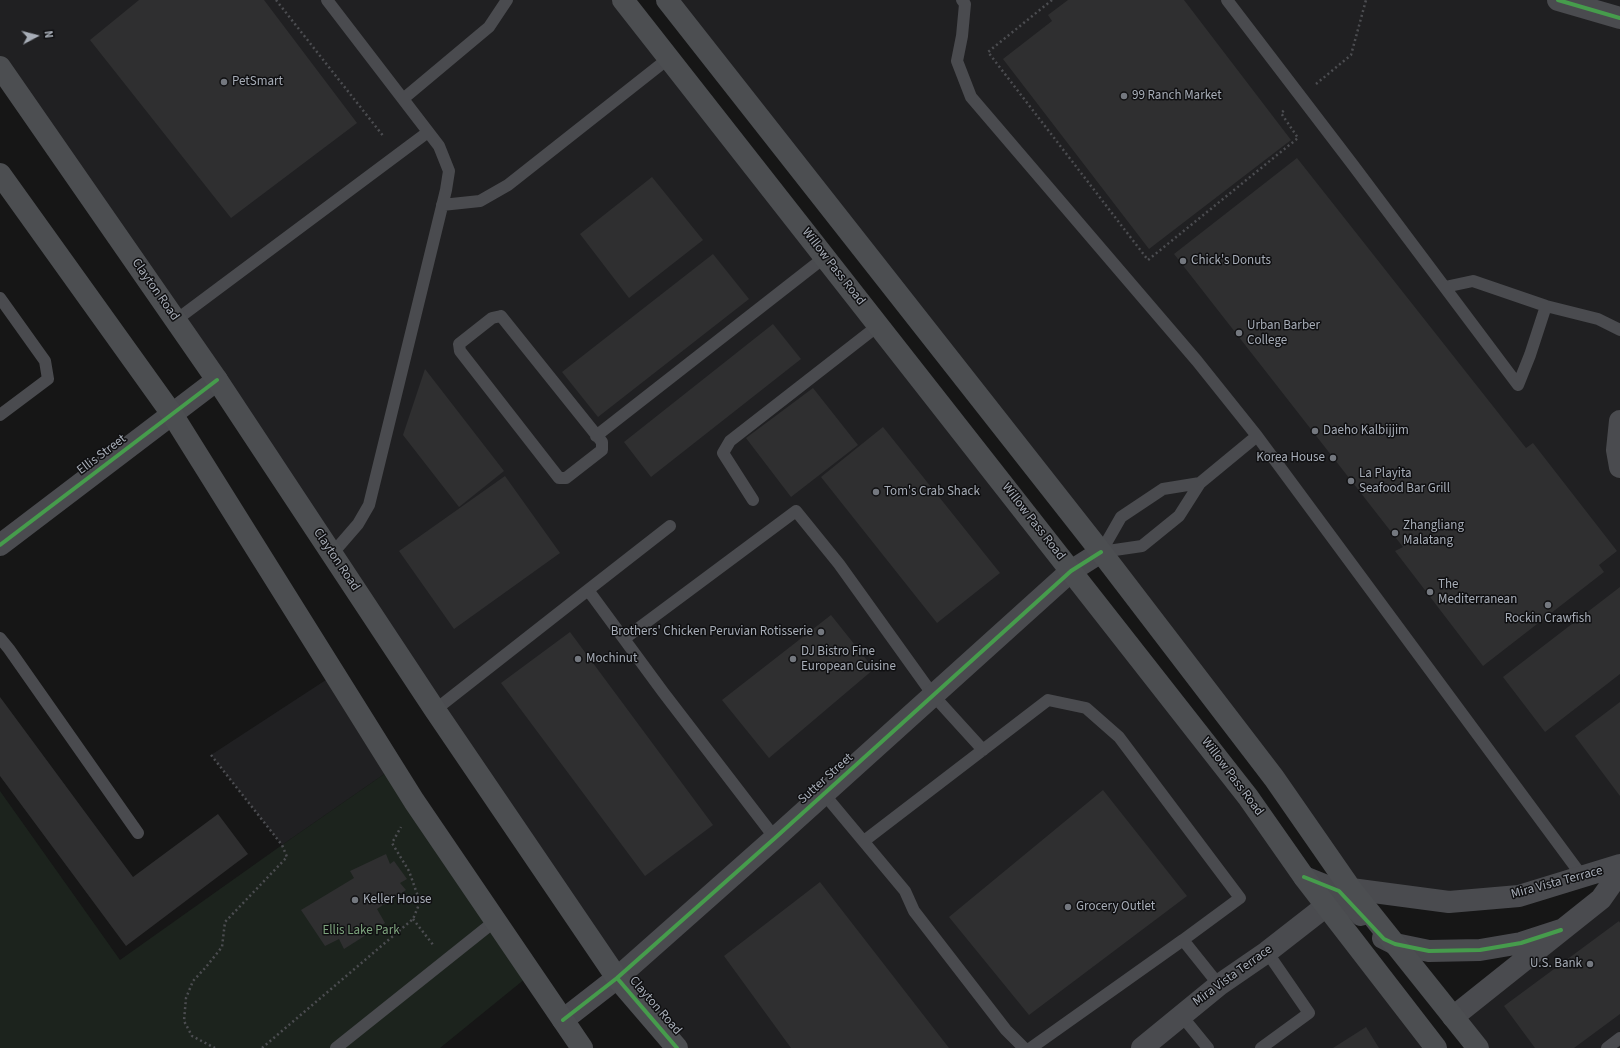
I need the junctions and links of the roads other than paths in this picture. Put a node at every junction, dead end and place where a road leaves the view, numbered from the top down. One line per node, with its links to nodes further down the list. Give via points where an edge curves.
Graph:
1 (327, 0): 11 (lane)
2 (507, 0): 11 (lane, via 489,27)
3 (623, 0): 9 (main road, Willow Pass Road)
4 (667, 0): 33 (main road)
5 (962, 0): 27 (lane, via 965,4 957,60 971,97 1197,361)
6 (1558, 0): 8 (street)
7 (1230, 1): 16 (lane)
8 (1620, 18)
9 (669, 58): 14 (lane, via 508,184 480,201); 15 (main road, Willow Pass Road)
10 (0, 67): 19 (main road, Clayton Road)
11 (403, 99): 12 (lane)
12 (428, 132): 14 (lane, via 439,146 449,170); 19 (lane)
13 (0, 174): 23 (main road)
14 (442, 205): 34 (lane, via 369,505 358,524)
15 (825, 257): 20 (main road, Willow Pass Road); 26 (lane)
16 (1445, 287): 18 (lane, via 1473,281); 18 (lane, via 1518,385)
17 (0, 298): 24 (lane, via 45,362 48,379)
18 (1546, 306): 21 (lane, via 1598,319)
19 (176, 320): 22 (main road, Clayton Road)
20 (879, 326): 30 (lane, via 730,441 723,453); 35 (main road, Willow Pass Road)
21 (1620, 330)
22 (217, 380): 23 (street, Ellis Street); 34 (main road, Clayton Road)
23 (172, 414): 32 (street, Ellis Street); 52 (main road, via 414,801)
24 (0, 415)
25 (1620, 421): 28 (street, via 1617,450)
26 (596, 436): 26 (lane, via 501,316 492,318 459,344 460,351 559,478 566,478 602,450 602,442)
27 (1256, 436): 29 (lane); 48 (lane)
28 (1620, 467)
29 (1200, 483): 33 (lane, via 1179,516 1142,546); 33 (lane, via 1163,489 1121,517)
30 (753, 500)
31 (670, 526): 36 (lane)
32 (0, 545)
33 (1101, 552): 35 (street, Sutter Street); 50 (main road, via 1274,778)
34 (332, 554): 40 (main road, Clayton Road)
35 (1071, 571): 39 (street, Sutter Street); 49 (main road, Willow Pass Road, via 1248,797)
36 (588, 590): 38 (lane); 40 (lane)
37 (0, 638): 43 (lane)
38 (624, 639): 39 (lane, via 796,511 839,564); 44 (lane)
39 (934, 695): 41 (lane); 42 (street, Sutter Street)
40 (435, 710): 57 (main road, Clayton Road)
41 (983, 750): 45 (lane); 54 (lane, via 1048,700 1086,708 1118,737 1240,898)
42 (824, 794): 44 (street, Sutter Street); 45 (lane)
43 (138, 833)
44 (775, 838): 57 (street, Sutter Street)
45 (864, 841): 66 (lane, via 905,891 914,911 1006,1030)
46 (1620, 865): 48 (street, Mira Vista Terrace)
47 (1620, 872): 53 (street, Mira Vista Terrace, via 1601,899)
48 (1582, 876): 50 (street, Mira Vista Terrace, via 1519,896 1449,902)
49 (1304, 877): 51 (main road, Willow Pass Road); 55 (street, Mira Vista Terrace, via 1339,892 1384,939)
50 (1351, 889): 55 (main road)
51 (1326, 906): 56 (street, Mira Vista Terrace); 71 (main road, Willow Pass Road)
52 (495, 921): 61 (main road); 63 (lane)
53 (1561, 930): 55 (street, Mira Vista Terrace, via 1521,943 1480,950 1429,951); 60 (street, Mira Vista Terrace)
54 (1183, 940): 58 (lane); 67 (lane)
55 (1395, 944): 60 (main road)
56 (1267, 952): 58 (street, Mira Vista Terrace); 70 (lane, via 1309,1013)
57 (617, 978): 61 (street, Sutter Street); 65 (main road, Clayton Road)
58 (1219, 985): 59 (street, Mira Vista Terrace)
59 (1181, 1015): 68 (street, Mira Vista Terrace); 69 (lane)
60 (1453, 1017): 72 (main road)
61 (563, 1020): 64 (main road)
62 (1620, 1038): 73 (lane)
63 (336, 1048)
64 (582, 1048)
65 (677, 1048)
66 (1024, 1048)
67 (1031, 1048)
68 (1142, 1048)
69 (1208, 1048)
70 (1261, 1048)
71 (1436, 1048)
72 (1478, 1048)
73 (1608, 1048)

